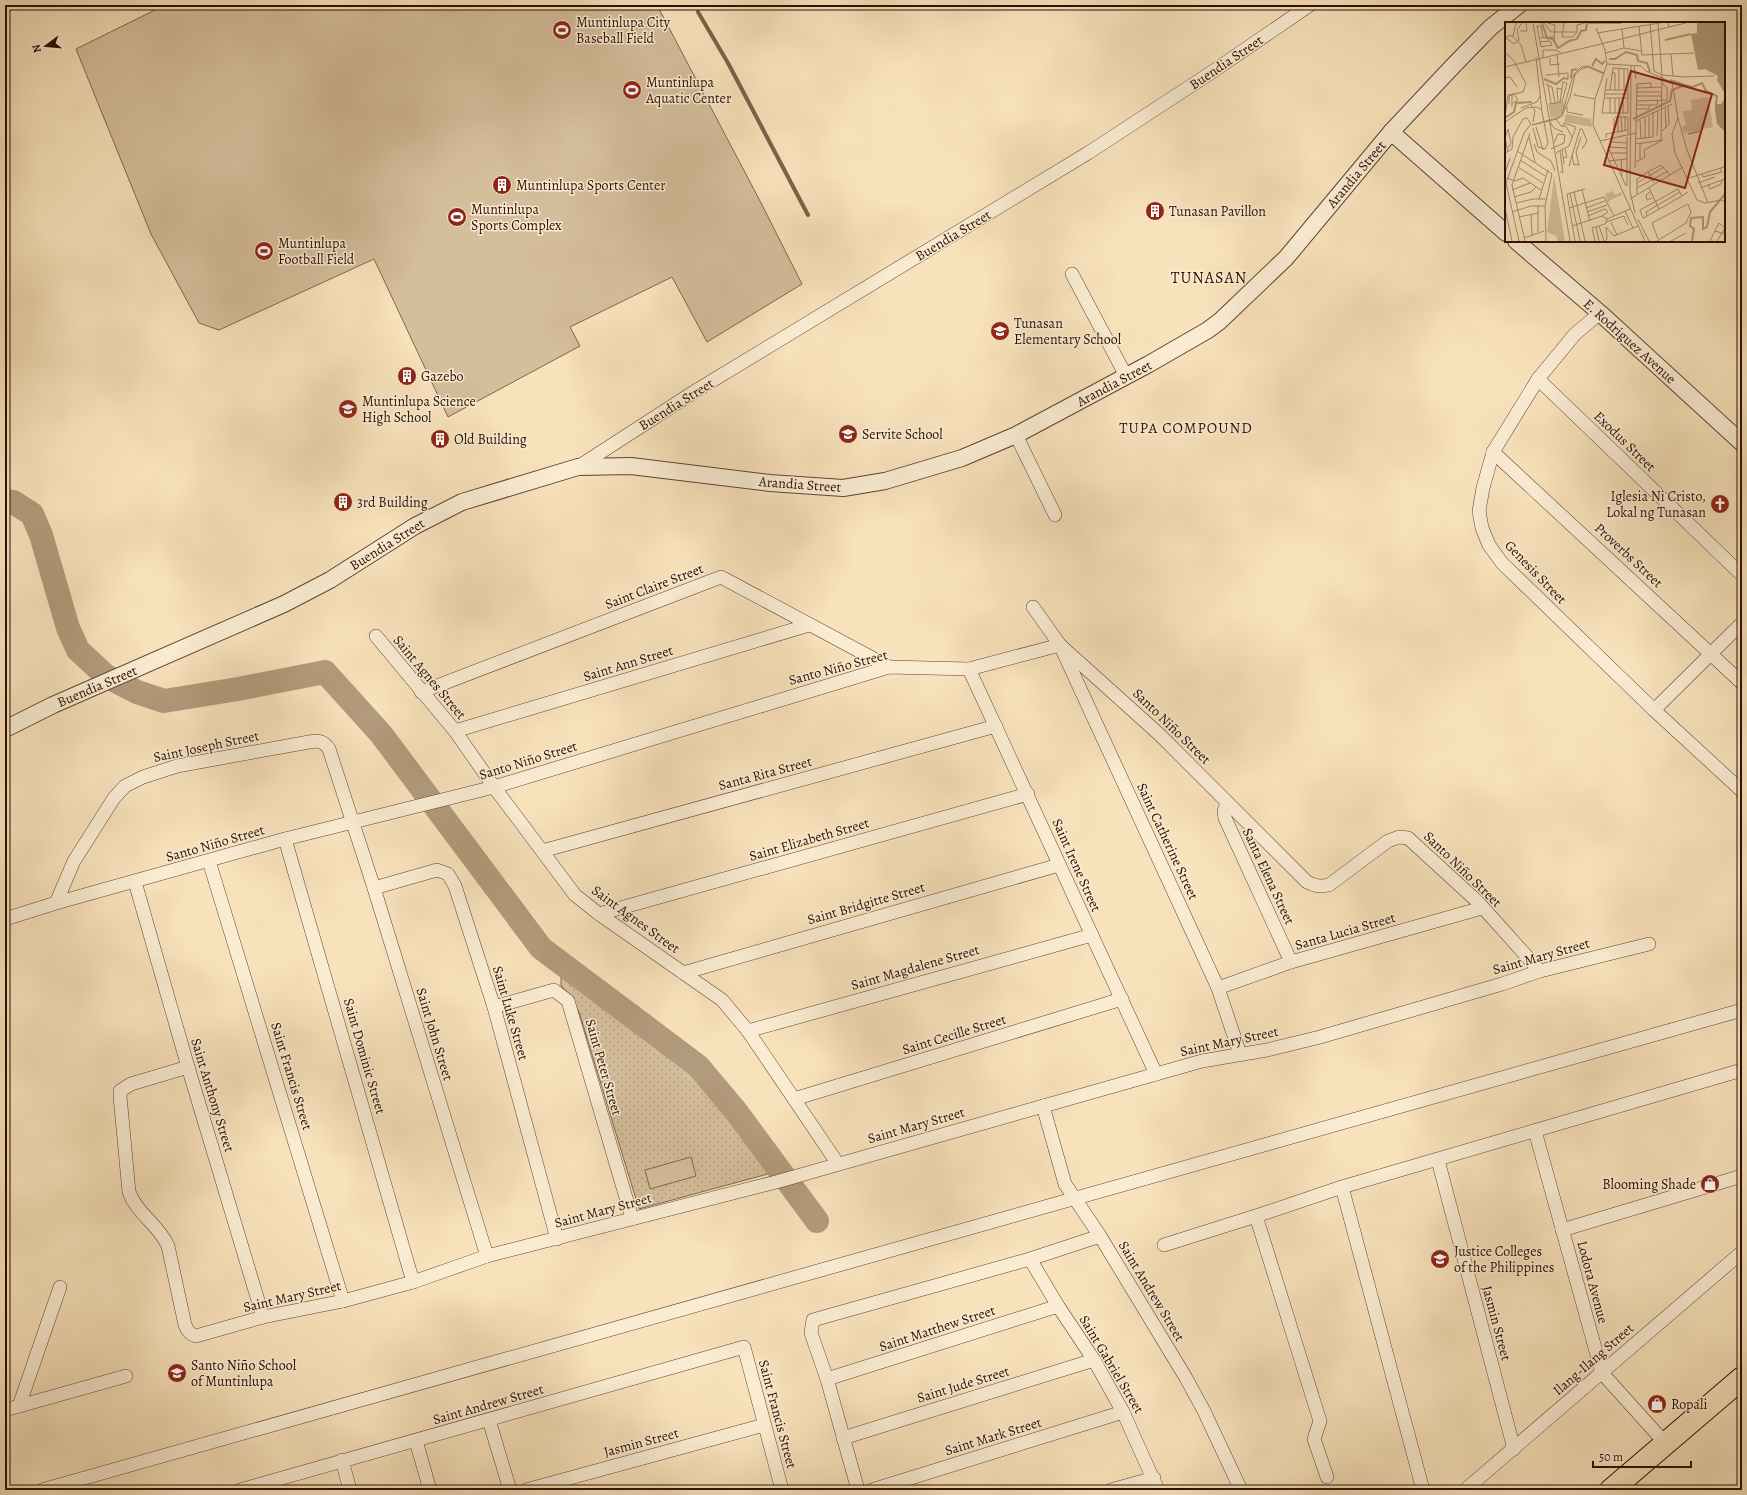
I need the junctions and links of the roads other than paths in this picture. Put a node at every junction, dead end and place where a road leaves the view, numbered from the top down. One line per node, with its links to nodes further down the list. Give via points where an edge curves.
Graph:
1 (1310, 5): 13 (street, Buendia Street, via 1088,153 697,390)
2 (1519, 5): 3 (street, Arandia Street, via 1491,27)
3 (1391, 132): 4 (street); 8 (street, Arandia Street, via 1286,258 1230,312 1208,330)
4 (1505, 232)
5 (1517, 242): 7 (street, E. Rodriguez Avenue)
6 (1072, 274): 8 (street)
7 (1600, 313): 9 (street, Genesis Street, via 1575,334); 11 (street, E. Rodriguez Avenue)
8 (1126, 376): 10 (street, Arandia Street)
9 (1538, 379): 12 (street, Genesis Street); 15 (street, Exodus Street)
10 (1016, 435): 13 (street, Arandia Street, via 935,467 885,481 843,488 770,483 631,466); 14 (street)
11 (1742, 443)
12 (1493, 452): 21 (street, Proverbs Street); 26 (street, Genesis Street, via 1479,511 1489,545 1502,563)
13 (578, 467): 28 (street, Buendia Street, via 450,507 317,587)
14 (1054, 515)
15 (1742, 575)
16 (1033, 607): 20 (street)
17 (1742, 623): 21 (street)
18 (809, 626): 22 (street, Saint Claire Street); 25 (street, Saint Claire Street, via 721,577); 29 (street, Saint Ann Street)
19 (376, 636): 25 (street, Saint Agnes Street)
20 (1060, 645): 23 (street, Santo Niño Street); 33 (street, Santo Niño Street, via 1160,735); 50 (street, Saint Catherine Street)
21 (1712, 654): 24 (street, Proverbs Street); 26 (street)
22 (889, 667): 23 (street, Santo Niño Street); 30 (street, Santo Niño Street)
23 (970, 669): 27 (street, Saint Irene Street)
24 (1742, 683)
25 (421, 692): 29 (street, Saint Agnes Street)
26 (1654, 710): 31 (street, Genesis Street)
27 (996, 726): 32 (street, Saint Irene Street); 36 (street, Santa Rita Street)
28 (5, 729)
29 (455, 732): 30 (street, Saint Agnes Street)
30 (494, 787): 34 (street, Santo Niño Street); 36 (street, Saint Agnes Street)
31 (1742, 791)
32 (1028, 794): 38 (street, Saint Irene Street); 43 (street, Saint Elizabeth Street)
33 (1227, 803): 42 (street, Santo Niño Street, via 1307,882 1314,885 1322,887 1335,882 1388,841 1402,837 1408,838); 47 (street, Santa Elena Street, via 1225,818)
34 (352, 822): 35 (street, Santo Niño Street); 40 (street, Saint John Street); 41 (street, Saint Joseph Street, via 329,749 318,740 178,766 143,777 125,786 114,798 74,861)
35 (285, 839): 37 (street, Santo Niño Street); 76 (street, Saint Dominic Street)
36 (542, 851): 43 (street, Saint Agnes Street, via 575,895)
37 (209, 861): 39 (street, Santo Niño Street); 78 (street, Saint Francis Street)
38 (1059, 865): 45 (street, Saint Irene Street); 49 (street, Saint Bridgitte Street)
39 (136, 882): 41 (street, Santo Niño Street); 56 (street, Saint Anthony Street)
40 (374, 888): 52 (street, Saint Luke Street, via 437,870 448,874 455,886); 74 (street, Saint John Street)
41 (56, 903): 44 (street, Santo Niño Street)
42 (1482, 908): 47 (street, Santa Lucia Street); 48 (street, Santo Niño Street)
43 (599, 914): 49 (street, Saint Agnes Street)
44 (5, 919)
45 (1092, 935): 51 (street, Saint Irene Street); 54 (street, Saint Magdalene Street)
46 (1649, 944): 48 (street, Saint Mary Street)
47 (1291, 962): 50 (street, Santa Lucia Street)
48 (1540, 971): 55 (street, Saint Mary Street, via 1320,1037)
49 (683, 972): 54 (street, Saint Agnes Street, via 722,1000)
50 (1218, 988): 55 (street, Saint Catherine Street)
51 (1122, 999): 58 (street, Saint Irene Street); 59 (street, Saint Cecille Street)
52 (494, 1007): 68 (street, Saint Peter Street, via 554,990 568,1001); 71 (street, Saint Luke Street)
53 (1742, 1010): 66 (street)
54 (748, 1031): 59 (street, Saint Agnes Street)
55 (1240, 1054): 58 (street, Saint Mary Street)
56 (188, 1067): 80 (street, Saint Anthony Street); 80 (street, Saint Mary Street, via 131,1084 120,1091 129,1192 132,1201 166,1241 185,1326 191,1335 203,1335)
57 (1742, 1070): 61 (street)
58 (1156, 1074): 60 (street, Saint Mary Street)
59 (794, 1099): 63 (street, Saint Agnes Street)
60 (1043, 1106): 63 (street, Saint Mary Street); 66 (street, Saint Andrew Street, via 1065,1184)
61 (1535, 1131): 62 (street); 69 (street, Lodora Avenue)
62 (1438, 1160): 65 (street); 95 (street, Jasmin Street)
63 (838, 1164): 68 (street, Saint Mary Street)
64 (1742, 1176): 69 (street)
65 (1342, 1187): 67 (street); 111 (street)
66 (1077, 1199): 70 (street, Saint Andrew Street); 99 (street)
67 (1256, 1216): 72 (street); 97 (street, via 1320,1421 1314,1439)
68 (632, 1218): 71 (street, Saint Mary Street)
69 (1562, 1230): 83 (street, Lodora Avenue)
70 (1100, 1236): 75 (street); 110 (street, Saint Andrew Street, via 1190,1384)
71 (557, 1238): 74 (street, Saint Mary Street)
72 (1164, 1245)
73 (1742, 1252): 83 (street, Ilang-Ilang Street)
74 (487, 1256): 76 (street, Saint Mary Street)
75 (1030, 1259): 79 (street, Saint Gabriel Street); 86 (street, via 813,1320 811,1333)
76 (413, 1282): 78 (street, Saint Mary Street)
77 (60, 1287): 87 (street)
78 (344, 1301): 80 (street, Saint Mary Street)
79 (1058, 1306): 82 (street, Saint Gabriel Street); 86 (street, Saint Matthew Street)
80 (263, 1318)
81 (744, 1347): 90 (street, Saint Andrew Street); 91 (street, Saint Francis Street)
82 (1094, 1360): 89 (street, Saint Gabriel Street); 92 (street, Saint Jude Street)
83 (1602, 1373): 94 (street, Lodora Avenue); 95 (street, Ilang-Ilang Street)
84 (126, 1376): 87 (street)
85 (1742, 1378): 94 (highway)
86 (827, 1379): 92 (street)
87 (19, 1406): 88 (street)
88 (5, 1410)
89 (1123, 1412): 98 (street, Saint Gabriel Street); 107 (street, Saint Mark Street)
90 (489, 1420): 93 (street, Saint Andrew Street); 103 (street)
91 (764, 1425): 104 (street, Jasmin Street); 105 (street, Saint Francis Street)
92 (842, 1438): 106 (street)
93 (416, 1441): 96 (street, Saint Andrew Street); 102 (street)
94 (1666, 1444): 113 (highway)
95 (1514, 1449): 112 (street, Ilang-Ilang Street)
96 (342, 1460): 100 (street, Saint Andrew Street); 101 (street)
97 (1327, 1477)
98 (1154, 1478): 108 (street); 109 (street, Saint Gabriel Street)
99 (42, 1490)
100 (240, 1490)
101 (350, 1490)
102 (430, 1490)
103 (510, 1490)
104 (526, 1490)
105 (782, 1490)
106 (858, 1490)
107 (872, 1490)
108 (1111, 1490)
109 (1158, 1490)
110 (1241, 1490)
111 (1423, 1490)
112 (1465, 1490)
113 (1611, 1490)

